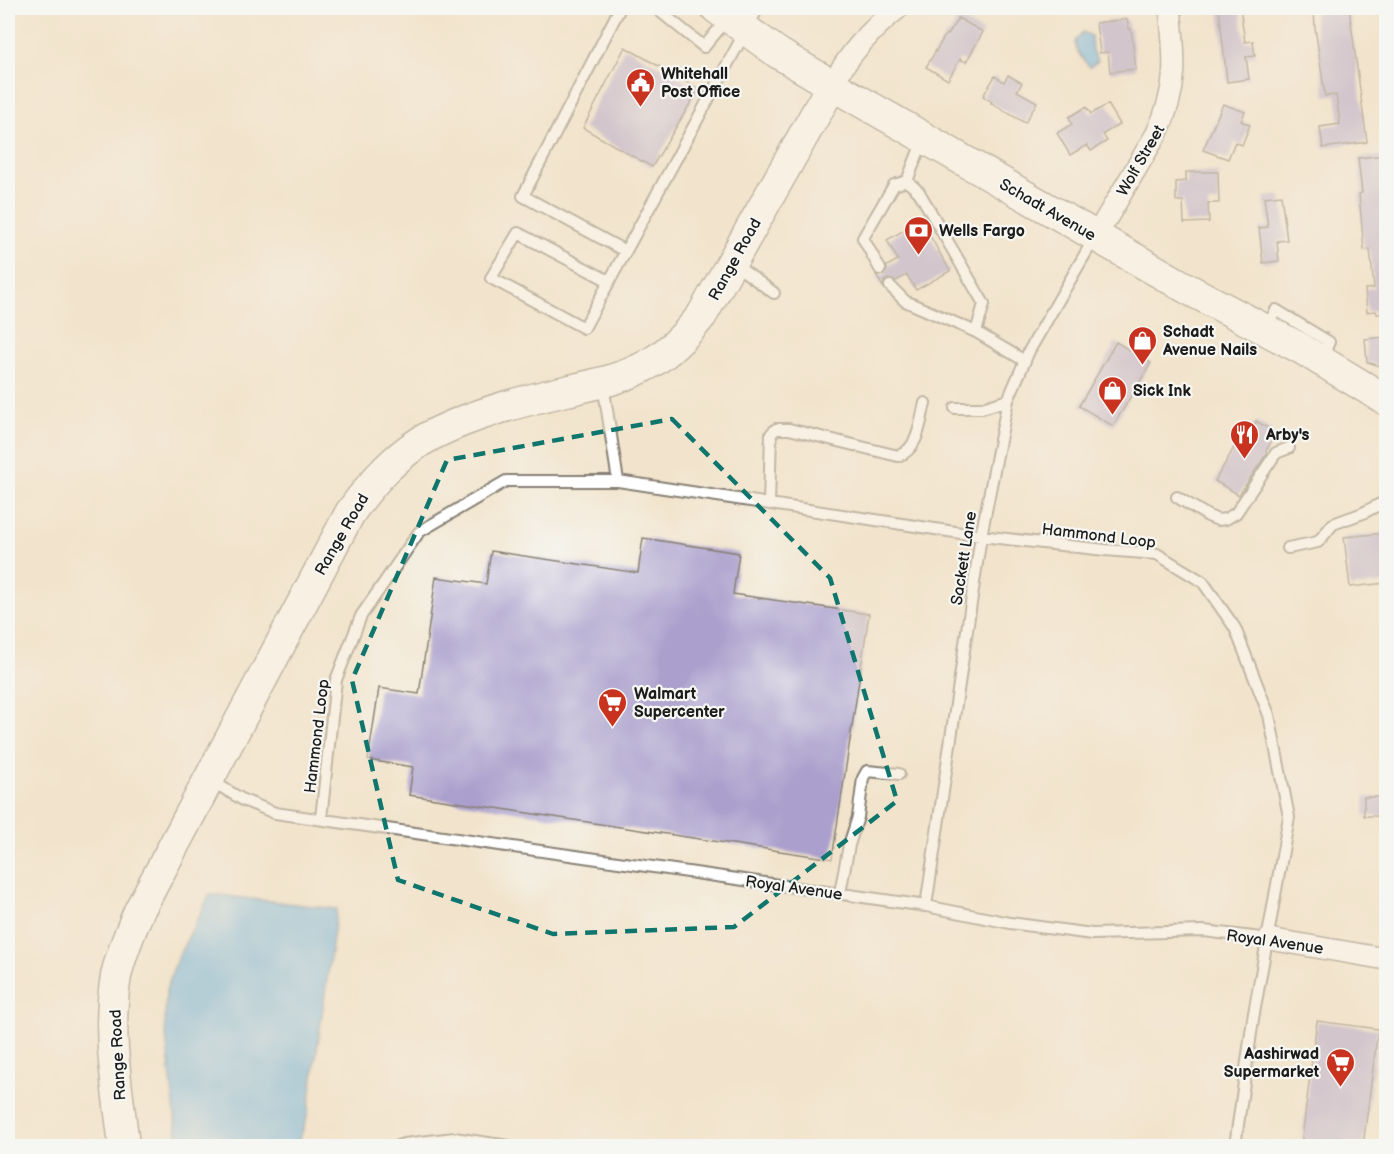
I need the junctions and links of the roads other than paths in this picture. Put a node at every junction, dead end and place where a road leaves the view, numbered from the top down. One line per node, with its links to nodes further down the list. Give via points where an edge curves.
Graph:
1 (620, 8): 10 (lane, via 523,196)
2 (656, 8): 5 (lane, via 704,46)
3 (898, 8): 6 (street, via 858,45)
4 (1170, 8): 9 (street, Wolf Street, via 1175,68 1166,115)
5 (737, 16): 6 (street, Schadt Avenue, via 778,53); 10 (lane)
6 (832, 85): 7 (street, Schadt Avenue); 11 (street, Range Road)
7 (924, 137): 8 (lane); 9 (street, Schadt Avenue)
8 (907, 181): 12 (lane, via 894,185 863,238); 16 (lane, via 919,192 984,304)
9 (1095, 236): 17 (lane, Sackett Lane); 20 (street, Schadt Avenue)
10 (626, 251): 13 (lane)
11 (732, 262): 15 (lane); 18 (street, Range Road, via 688,333 649,364)
12 (880, 269)
13 (609, 281): 13 (lane, via 584,328 491,278 518,233)
14 (890, 286): 16 (lane, via 905,301)
15 (774, 293)
16 (976, 332): 17 (lane)
17 (1024, 361): 19 (lane, Sackett Lane)
18 (603, 383): 24 (lane); 31 (street, Range Road, via 456,423 429,436 387,467 350,513)
19 (1008, 400): 22 (lane, via 982,408); 28 (lane, Sackett Lane)
20 (1386, 400)
21 (925, 403): 27 (lane, via 914,443 898,456 776,429 771,434)
22 (955, 408)
23 (1289, 448): 25 (lane, via 1276,453 1236,513 1226,519 1208,516)
24 (618, 481): 27 (lane, Hammond Loop); 32 (lane, Hammond Loop, via 506,482 419,532 361,616 336,680)
25 (1177, 497)
26 (1386, 501): 29 (lane, via 1333,524 1317,542)
27 (769, 504): 28 (lane, Hammond Loop)
28 (981, 536): 34 (lane, Sackett Lane); 35 (lane, Hammond Loop, via 1157,554 1203,582 1235,628 1269,716 1289,817)
29 (1288, 548)
30 (899, 774): 33 (lane, via 867,771 863,778)
31 (209, 780): 32 (lane, Royal Avenue, via 275,813); 37 (street, Range Road, via 139,911 117,975 112,1035)
32 (321, 819): 33 (lane, Royal Avenue)
33 (840, 893): 34 (lane, Royal Avenue)
34 (926, 906): 35 (lane, Royal Avenue, via 1092,934 1204,931)
35 (1269, 939): 36 (street, Royal Avenue); 40 (lane, Hammond Loop)
36 (1386, 959)
37 (124, 1146)
38 (398, 1146): 39 (lane, via 454,1138)
39 (509, 1146)
40 (1235, 1146)

